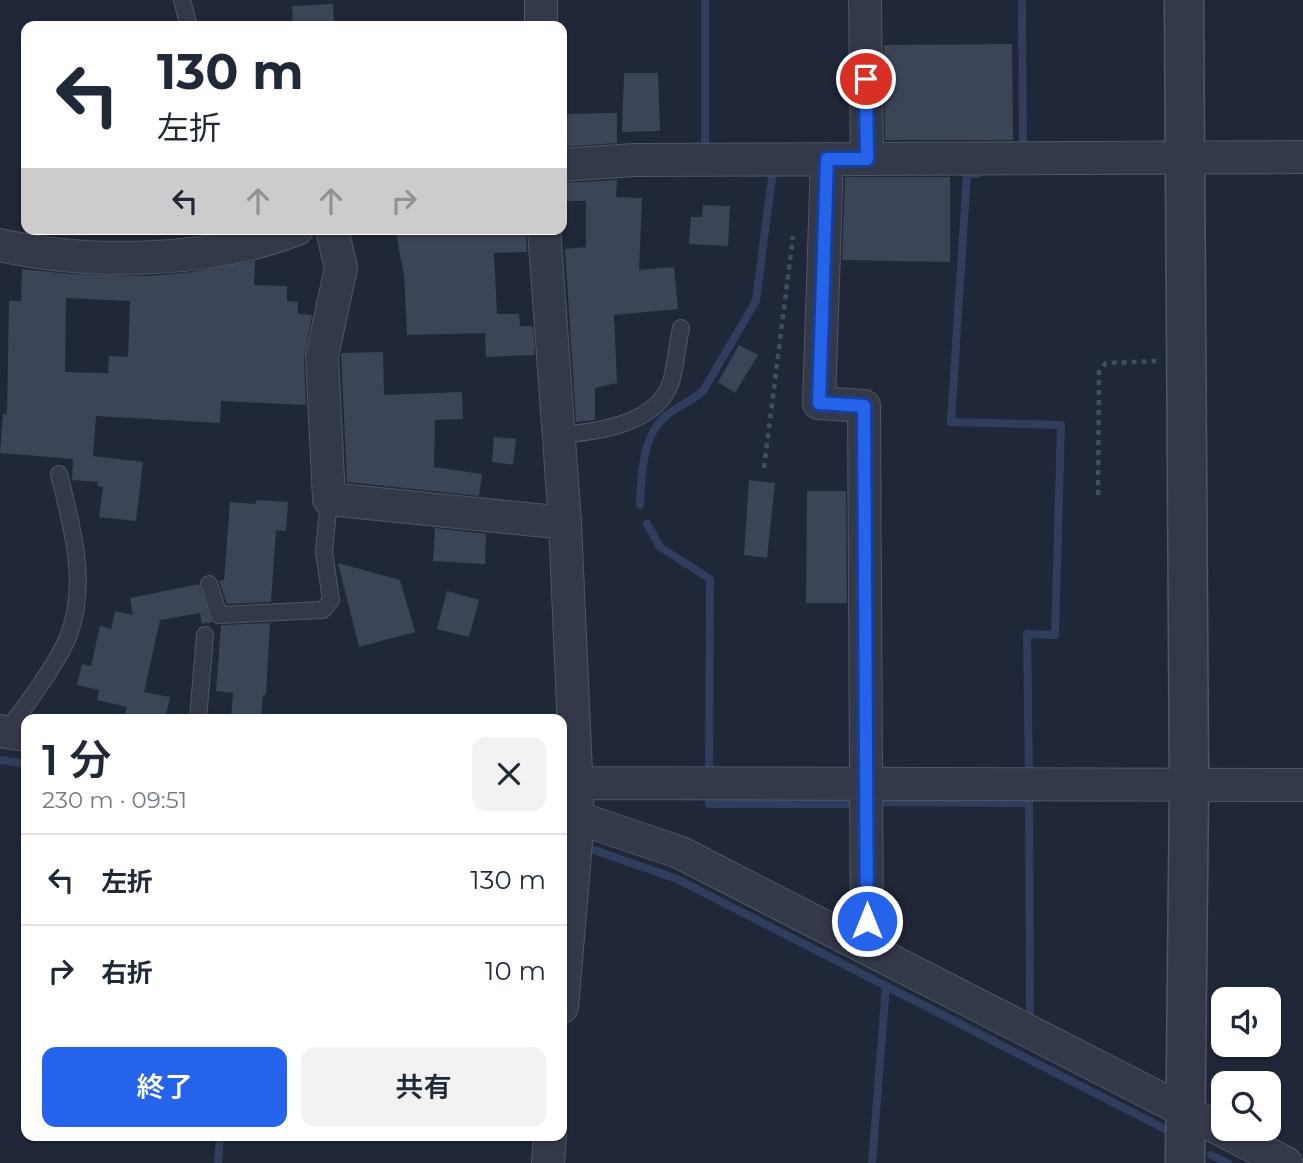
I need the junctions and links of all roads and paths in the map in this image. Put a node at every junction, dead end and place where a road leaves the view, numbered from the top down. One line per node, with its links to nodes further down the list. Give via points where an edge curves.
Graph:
1 (182, 0): 5 (lane)
2 (541, 0): 6 (street)
3 (865, 0): 10 (street)
4 (1184, 0): 8 (street)
5 (188, 21)
6 (541, 21)
7 (1303, 156): 8 (street)
8 (1184, 157): 10 (street); 18 (street)
9 (827, 159): 10 (street); 11 (street); 32 (street, via 819,403 864,406)
10 (867, 159)
11 (567, 165)
12 (794, 226): 20 (path)
13 (282, 235): 16 (street, via 260,244 160,256 42,255)
14 (333, 235): 23 (street, via 341,268 322,356)
15 (544, 235): 19 (street)
16 (0, 245)
17 (681, 328): 19 (lane, via 670,385 655,404 628,423 606,431)
18 (1186, 361): 22 (path, via 1114,361 1099,372); 34 (street)
19 (559, 435): 24 (street)
20 (764, 468)
21 (59, 474): 27 (lane, via 74,533 79,597 68,639)
22 (1098, 495)
23 (329, 499): 24 (street); 25 (lane, via 324,552 331,600 323,610 219,615)
24 (565, 523): 31 (street)
25 (209, 584)
26 (205, 635): 28 (lane)
27 (23, 714)
28 (198, 714)
29 (21, 717): 30 (lane)
30 (11, 733)
31 (577, 783): 32 (street); 35 (street)
32 (866, 785): 34 (street); 37 (street)
33 (1303, 785): 34 (street)
34 (1189, 786): 38 (street)
35 (570, 816): 36 (street); 37 (street, via 679,852)
36 (567, 888)
37 (867, 948): 38 (street)
38 (1188, 1112): 41 (street); 42 (street)
39 (550, 1141): 40 (street)
40 (548, 1163)
41 (1185, 1163)
42 (1286, 1163)

